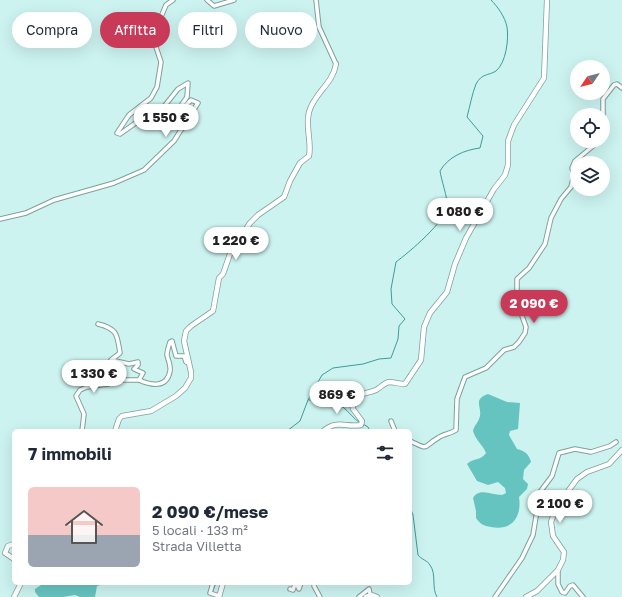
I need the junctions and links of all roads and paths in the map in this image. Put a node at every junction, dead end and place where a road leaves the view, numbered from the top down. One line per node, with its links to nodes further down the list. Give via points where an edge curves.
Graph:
1 (173, 0): 10 (street, via 166,5 155,31 154,41 162,62 157,87 151,98 129,115 117,133 120,134 137,122 158,114 178,89 188,83 183,108 191,100 198,103 174,141 144,170 114,183 54,200 26,213)
2 (207, 0): 3 (street, via 214,6)
3 (234, 0)
4 (316, 0): 6 (street, via 319,26)
5 (547, 0): 17 (street, via 544,78 519,116 510,136 505,175 466,238 447,292 426,321 421,360 405,384 389,382 378,390 355,397 352,402 353,409 362,423 353,426 330,425)
6 (336, 64): 12 (street, via 335,72 317,96 309,112 309,156 300,162 284,197 258,215 230,254 219,278 213,311 190,326 186,332 184,341)
7 (622, 88): 8 (street, via 614,85 603,99)
8 (603, 108)
9 (591, 148): 19 (street, via 575,161 571,186 551,218 545,244 529,268 517,279 517,302 526,327 525,333 514,347 504,350 486,368 465,377 457,399 456,430 438,437 429,447)
10 (0, 219)
11 (98, 324): 13 (street, via 111,328 118,338 120,353 111,360 129,364 138,362 134,370 143,372)
12 (189, 363): 13 (street, via 184,356 176,356 172,341 167,354 170,371 164,380 157,385 149,385); 16 (street, via 191,378 185,388 151,411 122,416)
13 (139, 380): 15 (street, via 117,380 80,390 76,396 84,414)
14 (391, 421): 18 (street)
15 (82, 429)
16 (116, 429)
17 (325, 429)
18 (394, 429)
19 (412, 442)
20 (616, 442): 37 (street, via 591,452 575,449 559,453 552,476 540,492 534,535 522,558)
21 (622, 450): 24 (street, via 609,464 587,472 577,479 559,500 551,522 553,536 564,552)
22 (12, 545): 23 (street, via 8,546 5,553)
23 (12, 558)
24 (558, 570): 38 (street); 39 (street, via 558,584 562,592 566,594 573,585)
25 (20, 585): 32 (street)
26 (212, 585): 33 (street, via 212,594)
27 (222, 585): 33 (street)
28 (294, 585): 30 (street, via 293,590)
29 (314, 585): 34 (street)
30 (290, 589)
31 (368, 595): 35 (street, via 369,589); 36 (street)
32 (14, 597)
33 (219, 597)
34 (320, 597)
35 (359, 597)
36 (377, 597)
37 (495, 597)
38 (526, 597)
39 (583, 597)

